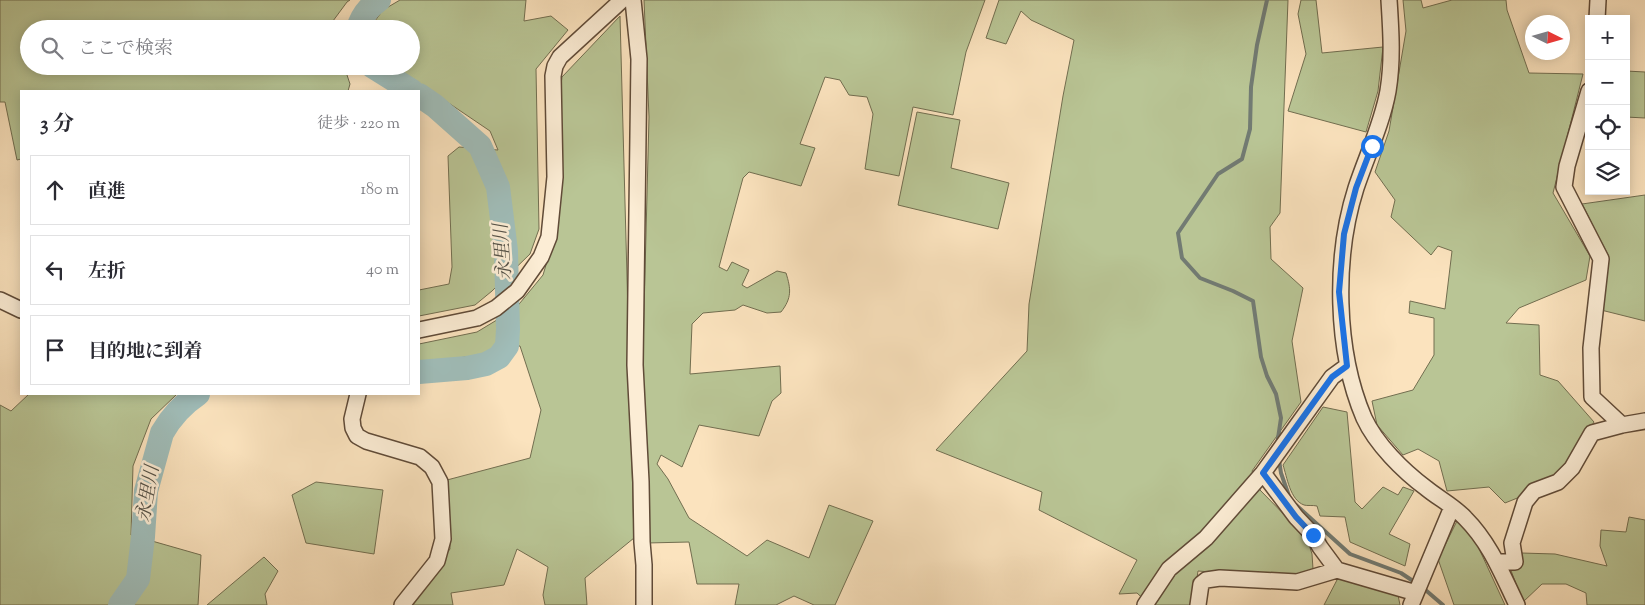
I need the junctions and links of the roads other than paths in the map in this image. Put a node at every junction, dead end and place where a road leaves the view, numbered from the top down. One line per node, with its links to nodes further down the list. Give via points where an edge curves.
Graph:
1 (622, 0): 9 (street, via 560,57 556,66 553,76 554,176 549,237 541,257 517,291 496,308 477,318)
2 (632, 0): 20 (street, via 639,59 635,364)
3 (1389, 0): 10 (street, via 1392,56 1388,92 1344,234 1339,292)
4 (1598, 0): 5 (street)
5 (1597, 15)
6 (1585, 105): 13 (street, via 1564,187 1601,259 1590,348 1592,397)
7 (0, 301): 8 (street)
8 (20, 310)
9 (420, 330)
10 (1347, 366): 14 (street, via 1332,377); 15 (street, via 1364,418 1374,436 1400,466)
11 (357, 396): 19 (street, via 352,419 358,436 420,457 432,467 440,482 443,539 437,561)
12 (1645, 421): 13 (street)
13 (1622, 424): 16 (street, via 1592,433 1572,468 1558,482 1534,491 1525,502 1516,529 1512,544 1515,562)
14 (1263, 473): 17 (street, via 1313,535); 21 (street, via 1206,538 1169,569)
15 (1452, 507): 16 (street, via 1481,535); 18 (street)
16 (1497, 562): 23 (street)
17 (1336, 570): 18 (street); 22 (street, via 1297,582 1206,580 1201,584)
18 (1417, 592)
19 (402, 605)
20 (644, 605)
21 (1145, 605)
22 (1198, 605)
23 (1516, 605)

